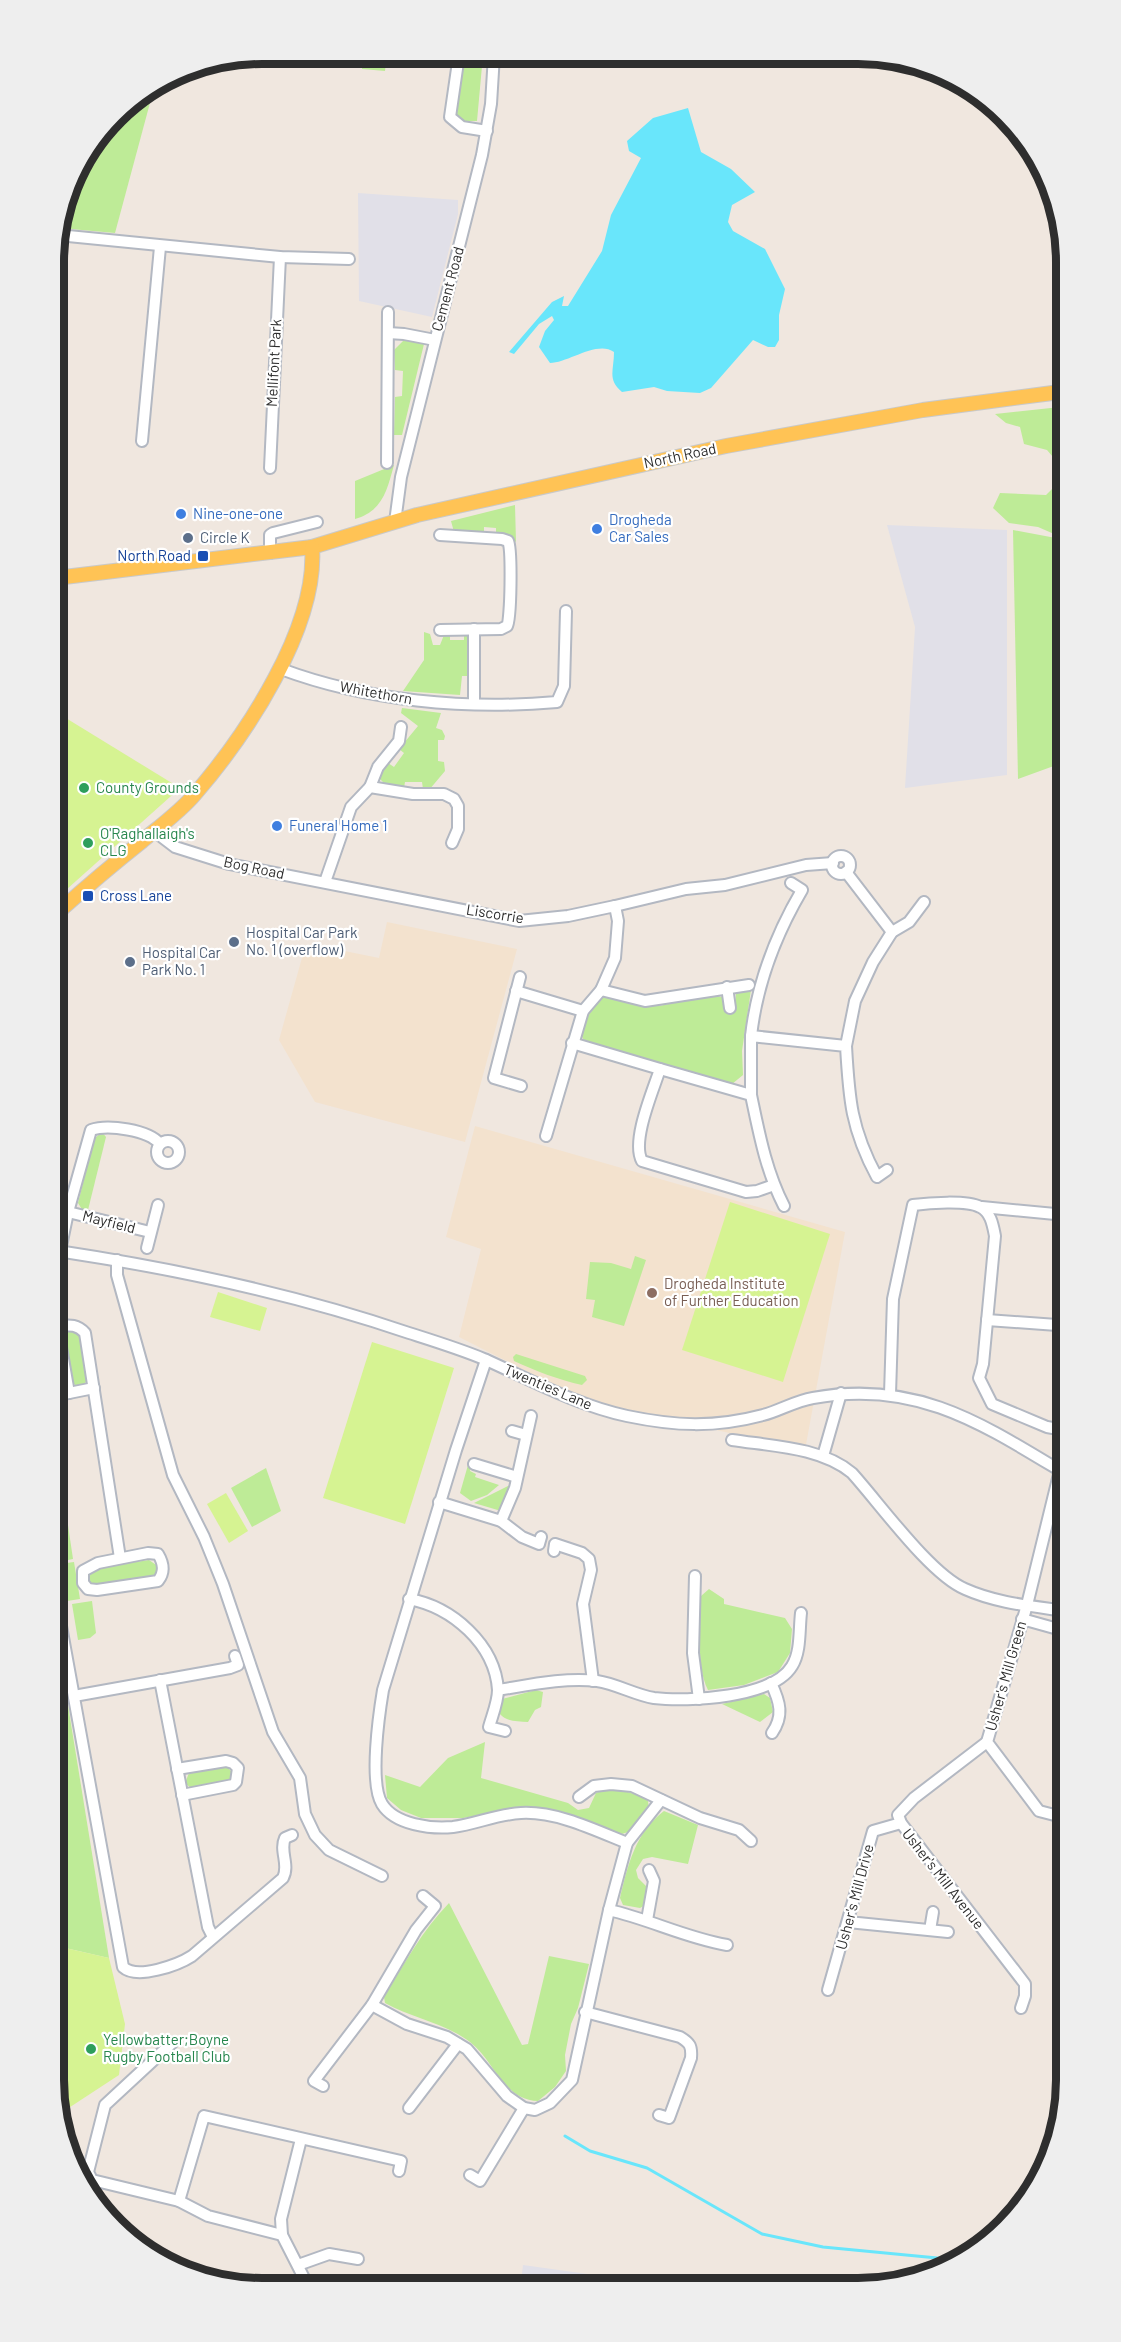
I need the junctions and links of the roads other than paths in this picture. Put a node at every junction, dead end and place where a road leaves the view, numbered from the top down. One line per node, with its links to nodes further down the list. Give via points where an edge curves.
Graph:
1 (458, 64): 3 (street, via 450,117 462,127)
2 (493, 64): 3 (street, Cement Road)
3 (487, 131): 10 (street, Cement Road)
4 (66, 237): 5 (street)
5 (160, 247): 6 (street); 12 (street)
6 (280, 257): 7 (street); 14 (street, Mellifont Park)
7 (349, 259)
8 (388, 312): 9 (street)
9 (388, 333): 10 (street); 13 (street)
10 (435, 340): 16 (street, Cement Road, via 401,477)
11 (1056, 393): 16 (main road, North Road, via 923,410 726,446)
12 (142, 441)
13 (387, 463)
14 (270, 468)
15 (316, 522): 19 (street, via 270,535)
16 (395, 522): 18 (main road, North Road)
17 (440, 536): 22 (street, via 502,539 512,549 510,622 501,629)
18 (312, 547): 19 (main road, North Road); 24 (main road, via 314,565 308,597)
19 (270, 553): 20 (main road, North Road)
20 (65, 577)
21 (566, 611): 25 (street, Whitethorn, via 564,686 557,702)
22 (474, 629): 23 (street); 25 (street)
23 (440, 630)
24 (281, 669): 25 (street, Whitethorn, via 351,690 403,699); 28 (main road, via 195,794)
25 (474, 704)
26 (401, 727): 27 (street, via 399,741 378,767)
27 (370, 787): 29 (street, via 444,794 454,799 458,806 458,829); 30 (street, via 351,807)
28 (154, 831): 30 (street, Bog Road, via 175,847 194,854); 34 (main road)
29 (452, 843)
30 (325, 882): 33 (street, Liscorrie, via 519,921)
31 (791, 883): 43 (street, via 802,890 773,945)
32 (924, 902): 35 (street, via 909,922)
33 (615, 906): 35 (street, Liscorrie, via 806,865 833,863 835,871 846,872); 39 (street, via 615,958)
34 (65, 907)
35 (892, 932): 45 (street, via 855,1001)
36 (520, 977): 40 (street)
37 (749, 985): 38 (street)
38 (726, 987): 39 (street, via 645,1001); 41 (street)
39 (601, 990): 42 (street)
40 (516, 991): 42 (street); 47 (street, via 494,1078)
41 (730, 1008)
42 (584, 1011): 44 (street)
43 (751, 1036): 45 (street); 48 (street)
44 (572, 1043): 46 (street); 49 (street)
45 (846, 1046): 51 (street, via 849,1104 860,1146 877,1177)
46 (660, 1069): 48 (street); 52 (street, via 638,1142 642,1161 746,1192)
47 (521, 1086)
48 (751, 1095): 52 (street)
49 (546, 1136)
50 (160, 1143): 56 (street, Mayfield, via 155,1138 113,1127 92,1130)
51 (887, 1170)
52 (774, 1185): 54 (street)
53 (158, 1205): 59 (street, Mayfield)
54 (784, 1206)
55 (982, 1207): 57 (street); 63 (street, via 992,1220 994,1236); 70 (street, via 913,1205 893,1299)
56 (68, 1212): 58 (street, Mayfield); 59 (street, Mayfield)
57 (1055, 1214)
58 (64, 1227)
59 (150, 1232): 60 (street, Mayfield)
60 (147, 1248)
61 (64, 1252): 62 (street, Twenties Lane)
62 (117, 1260): 66 (street, Twenties Lane, via 234,1283 317,1305); 114 (street, via 117,1275 173,1475 223,1584 273,1732 300,1778 305,1814 315,1835 329,1850)
63 (987, 1320): 64 (street); 72 (street, via 979,1378 992,1404)
64 (1056, 1325)
65 (64, 1327): 67 (street, via 71,1325 86,1333)
66 (486, 1360): 68 (street, Twenties Lane, via 584,1405 688,1425 737,1421 809,1398); 81 (street)
67 (93, 1388): 69 (street); 85 (street)
68 (841, 1393): 70 (street, Twenties Lane); 76 (street)
69 (64, 1394)
70 (890, 1394): 78 (street, Twenties Lane, via 977,1422)
71 (531, 1416): 74 (street)
72 (1056, 1429)
73 (512, 1431): 74 (street)
74 (526, 1435): 79 (street)
75 (732, 1440): 76 (street)
76 (823, 1456): 88 (street, via 852,1473 940,1574 992,1599)
77 (474, 1464): 79 (street)
78 (1056, 1468)
79 (517, 1477): 82 (street)
80 (1056, 1495): 88 (street, Usher's Mill Green)
81 (439, 1502): 82 (street); 87 (street)
82 (501, 1521): 83 (street, via 539,1544)
83 (541, 1537)
84 (554, 1551): 96 (street, via 555,1544 589,1559 591,1570 583,1604)
85 (120, 1558): 85 (street, via 158,1554 163,1575 151,1583 97,1590 88,1589 83,1583 83,1571)
86 (695, 1576): 100 (street, via 693,1653)
87 (409, 1599): 98 (street, via 444,1610 460,1620 488,1657); 112 (street, via 382,1690 377,1730 381,1803 406,1822 431,1827 453,1827 522,1813 544,1815)
88 (1027, 1605): 89 (street); 91 (street, Usher's Mill Green)
89 (1056, 1610)
90 (801, 1613): 97 (street, via 793,1665)
91 (1022, 1619): 92 (street); 103 (street, Usher's Mill Green)
92 (1056, 1628)
93 (235, 1656): 95 (street, via 238,1665)
94 (65, 1673): 99 (street)
95 (160, 1680): 99 (street); 104 (street)
96 (593, 1681): 98 (street); 100 (street, via 651,1697)
97 (771, 1683): 100 (street, via 745,1692); 102 (street, via 781,1711 780,1722)
98 (498, 1690): 101 (street, via 489,1726)
99 (74, 1696): 122 (street, via 123,1967 142,1972 177,1965)
100 (699, 1699)
101 (505, 1731)
102 (772, 1733)
103 (987, 1742): 108 (street, Usher's Mill Green, via 1039,1811); 109 (street, Usher's Mill Avenue, via 901,1809)
104 (177, 1769): 105 (street); 105 (street, via 226,1761 238,1768 233,1785)
105 (182, 1796): 122 (street)
106 (579, 1797): 107 (street, via 594,1786 611,1784 632,1786)
107 (661, 1800): 111 (street, via 739,1830); 112 (street)
108 (1056, 1815)
109 (901, 1823): 119 (street, Usher's Mill Drive, via 873,1831); 126 (street, Usher's Mill Avenue, via 1024,1984)
110 (292, 1835): 122 (street, via 283,1843 287,1871 284,1878)
111 (751, 1841)
112 (627, 1843): 116 (street)
113 (649, 1870): 118 (street, via 654,1881)
114 (382, 1876)
115 (423, 1896): 125 (street, via 435,1906 416,1930)
116 (609, 1910): 118 (street); 127 (street)
117 (933, 1912): 120 (street)
118 (647, 1920): 123 (street, via 700,1940)
119 (848, 1922): 120 (street); 124 (street, Usher's Mill Drive)
120 (930, 1930): 121 (street)
121 (948, 1932)
122 (213, 1937)
123 (727, 1945)
124 (828, 1990)
125 (372, 2005): 130 (street, via 406,2024); 132 (street, via 314,2081)
126 (1021, 2008)
127 (585, 2012): 134 (street, via 572,2080 550,2103 535,2110); 135 (street, via 689,2042 691,2058 669,2118)
128 (155, 2040): 131 (street)
129 (173, 2042): 131 (street)
130 (458, 2044): 133 (street); 134 (street, via 480,2062 507,2096)
131 (164, 2050): 138 (street, via 105,2105)
132 (322, 2086)
133 (409, 2108)
134 (524, 2108): 139 (street, via 480,2181)
135 (659, 2115)
136 (301, 2139): 137 (street, via 401,2161); 141 (street, via 204,2116); 142 (street, via 281,2219)
137 (399, 2171)
138 (88, 2172)
139 (470, 2175)
140 (93, 2180): 141 (street)
141 (180, 2201): 142 (street, via 208,2216)
142 (282, 2235): 144 (street)
143 (358, 2259): 144 (street, via 346,2250)
144 (298, 2265): 145 (street)
145 (304, 2278)

